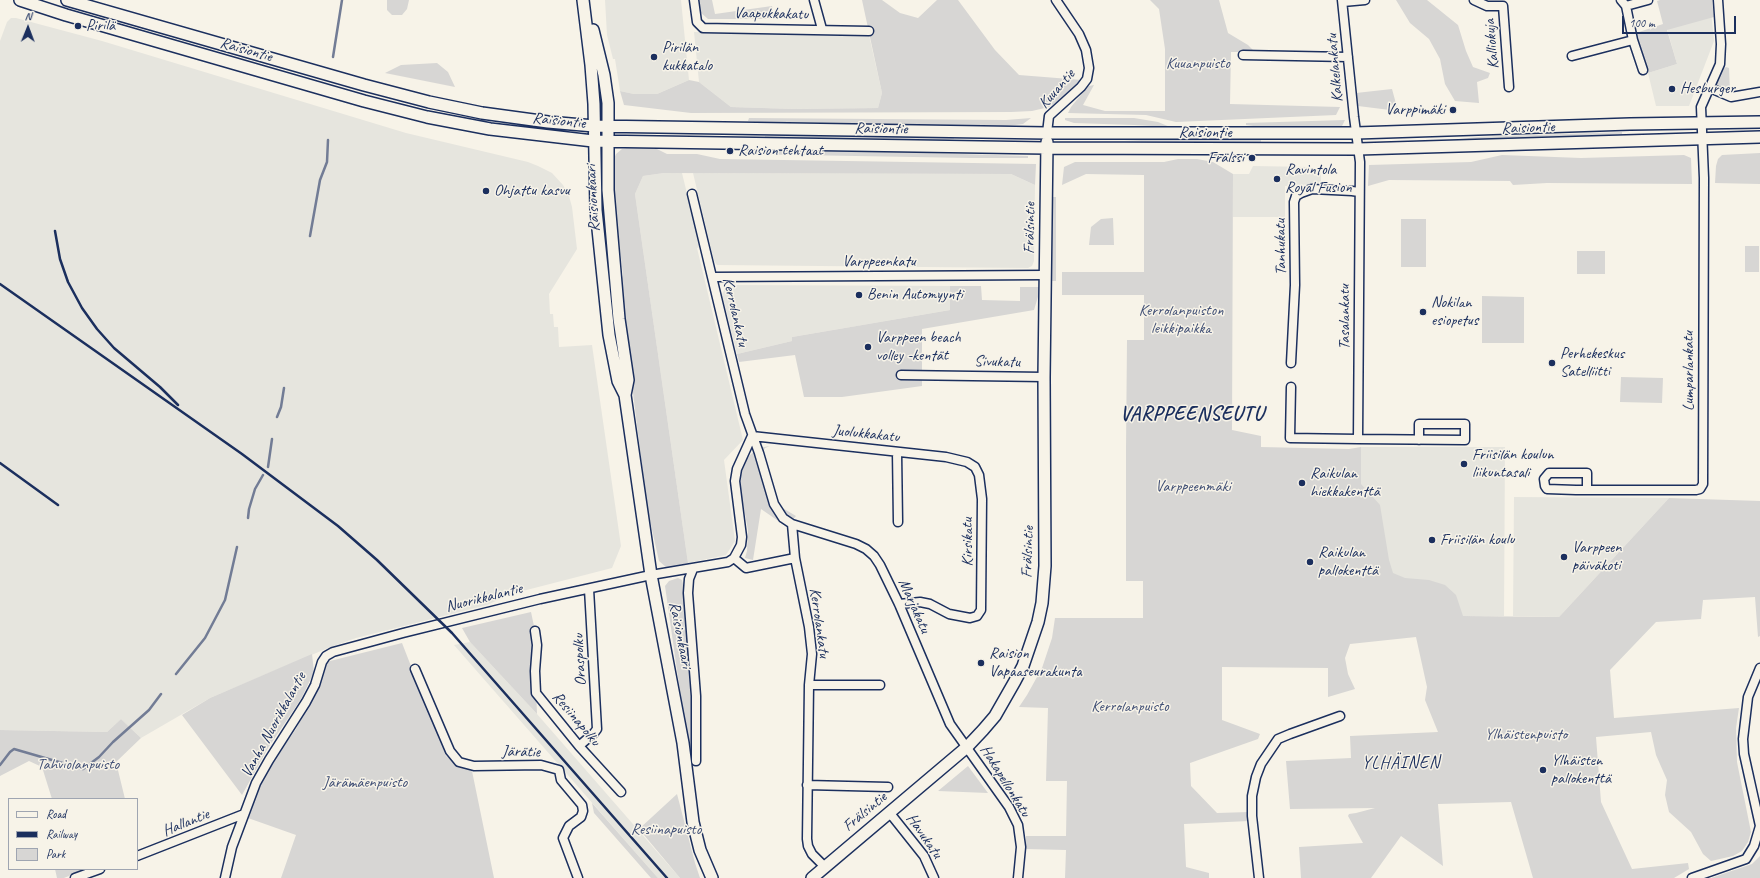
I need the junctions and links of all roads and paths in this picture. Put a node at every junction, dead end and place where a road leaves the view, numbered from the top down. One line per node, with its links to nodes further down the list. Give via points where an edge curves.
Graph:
1 (20, 0): 33 (main road, Raisiontie, via 302,83 428,117 490,129)
2 (67, 0): 27 (main road, Raisiontie, via 429,102 490,114)
3 (584, 0): 27 (main road, Raisionkaari); 28 (main road, Raisionkaari, via 604,75)
4 (694, 0): 15 (street, Vaapukkakatu, via 697,22 702,28)
5 (814, 0): 15 (street)
6 (1056, 0): 29 (street, Kuuantie, via 1079,34 1086,50 1089,68 1087,79 1081,87 1049,116)
7 (1365, 0): 12 (street)
8 (1474, 0): 14 (street, Kalliokuja, via 1487,6)
9 (1509, 0): 14 (street)
10 (1648, 0): 13 (street)
11 (1718, 0): 23 (street, Lumparlankatu, via 1721,54 1717,73)
12 (1343, 1): 19 (street, Kalkelankatu)
13 (1624, 3): 17 (street)
14 (1503, 6): 22 (street, Kalliokuja)
15 (822, 29): 16 (street, Vaapukkakatu)
16 (869, 31)
17 (1633, 40): 20 (street); 21 (street)
18 (1243, 55): 19 (street)
19 (1348, 56): 30 (street, Kalkelankatu)
20 (1572, 56)
21 (1643, 70)
22 (1509, 87)
23 (1710, 88): 24 (street, via 1731,97); 26 (street, Lumparlankatu, via 1701,107)
24 (1760, 92)
25 (1760, 122): 26 (main road, Raisiontie)
26 (1702, 123): 30 (main road, Raisiontie); 32 (street, Lumparlankatu)
27 (594, 126): 28 (main road, Raisiontie); 33 (main road, Raisionkaari)
28 (608, 126): 29 (main road, Raisiontie); 34 (main road, Raisionkaari)
29 (1047, 133): 30 (main road, Raisiontie); 35 (main road, Frälsintie)
30 (1356, 133): 36 (street, Tasalankatu)
31 (1760, 137): 32 (main road, Raisiontie)
32 (1702, 139): 36 (main road, Raisiontie); 51 (street, Lumparlankatu, via 1703,484 1696,490)
33 (593, 140): 34 (main road, Raisiontie); 45 (main road, Raisionkaari, via 596,210 607,321 618,381)
34 (607, 141): 35 (main road, Raisiontie); 45 (main road, Raisionkaari, via 615,276 628,380)
35 (1046, 148): 36 (main road, Raisiontie); 39 (main road, Frälsintie)
36 (1358, 149): 37 (street, Tasalankatu)
37 (1359, 192): 41 (street, Tanhukatu, via 1312,190 1296,196); 47 (street, Tasalankatu)
38 (692, 194): 40 (street, Kerrolankatu)
39 (1045, 275): 40 (street, Varppeenkatu); 43 (main road, Frälsintie)
40 (713, 277): 46 (street, Kerrolankatu, via 733,367)
41 (1291, 363)
42 (901, 375): 43 (street, Sivukatu)
43 (1044, 377): 68 (main road, Frälsintie, via 1045,566 1042,603 1023,666 995,716)
44 (1291, 387): 47 (street, via 1290,438)
45 (625, 394): 57 (main road, Raisionkaari)
46 (752, 436): 49 (street, Juolukkakatu); 53 (street, Kerrolankatu, via 774,504 783,518); 54 (street, via 736,475 735,488 742,537)
47 (1358, 439): 48 (street)
48 (1419, 440): 48 (street, via 1419,424 1465,424 1465,440)
49 (897, 452): 50 (street, Juolukkakatu, via 958,459); 52 (street)
50 (975, 467): 59 (street, Kirsikatu, via 979,475 982,498 982,610 977,616 970,618 949,614 920,602)
51 (1587, 490): 51 (street, Lumparlankatu, via 1547,489 1544,479 1549,473 1587,473)
52 (898, 522)
53 (792, 524): 55 (street, Kerrolankatu); 59 (street, Marjakatu, via 866,549 880,565)
54 (734, 558): 55 (street, via 746,568); 56 (street, via 720,564)
55 (795, 558): 64 (street, Kerrolankatu, via 811,640 812,667)
56 (693, 568): 57 (street); 69 (street, via 688,593 696,696)
57 (651, 575): 58 (street, Nuorikkalantie); 81 (main road, Raisionkaari, via 683,743 696,835)
58 (589, 589): 61 (street, Nuorikkalantie, via 418,629); 67 (street, Oraspolku, via 597,729)
59 (899, 604): 68 (street, Marjakatu, via 947,717)
60 (535, 630): 67 (street, Resiinapolku, via 536,693)
61 (326, 656): 74 (street, Vanha Nuorikkalantie, via 315,685 262,771)
62 (1760, 668): 86 (street, via 1748,697 1743,739 1760,826 1754,846 1746,858)
63 (415, 669): 80 (street, Järätie, via 450,751 458,762 474,766 542,765 559,770 561,780 582,805 581,817 569,826 563,838)
64 (809, 685): 65 (street); 70 (street, Kerrolankatu)
65 (880, 685)
66 (1340, 716): 85 (street, via 1278,740 1261,764 1252,796)
67 (579, 746): 72 (street, Resiinapolku)
68 (967, 747): 73 (main road, Frälsintie); 84 (street, Hakapellonkatu, via 1009,807 1018,825 1021,846)
69 (696, 761)
70 (807, 785): 71 (street); 76 (street, Kerrolankatu, via 808,846)
71 (888, 787)
72 (621, 792)
73 (889, 812): 76 (main road, Frälsintie); 83 (street, Havukatu, via 924,856)
74 (244, 814): 75 (street, Hallantie); 79 (street, Vanha Nuorikkalantie, via 232,847)
75 (138, 856)
76 (825, 867): 82 (main road, Frälsintie)
77 (97, 870): 78 (street)
78 (75, 878)
79 (225, 878)
80 (578, 878)
81 (712, 878)
82 (812, 878)
83 (934, 878)
84 (1018, 878)
85 (1259, 878)
86 (1692, 878)

